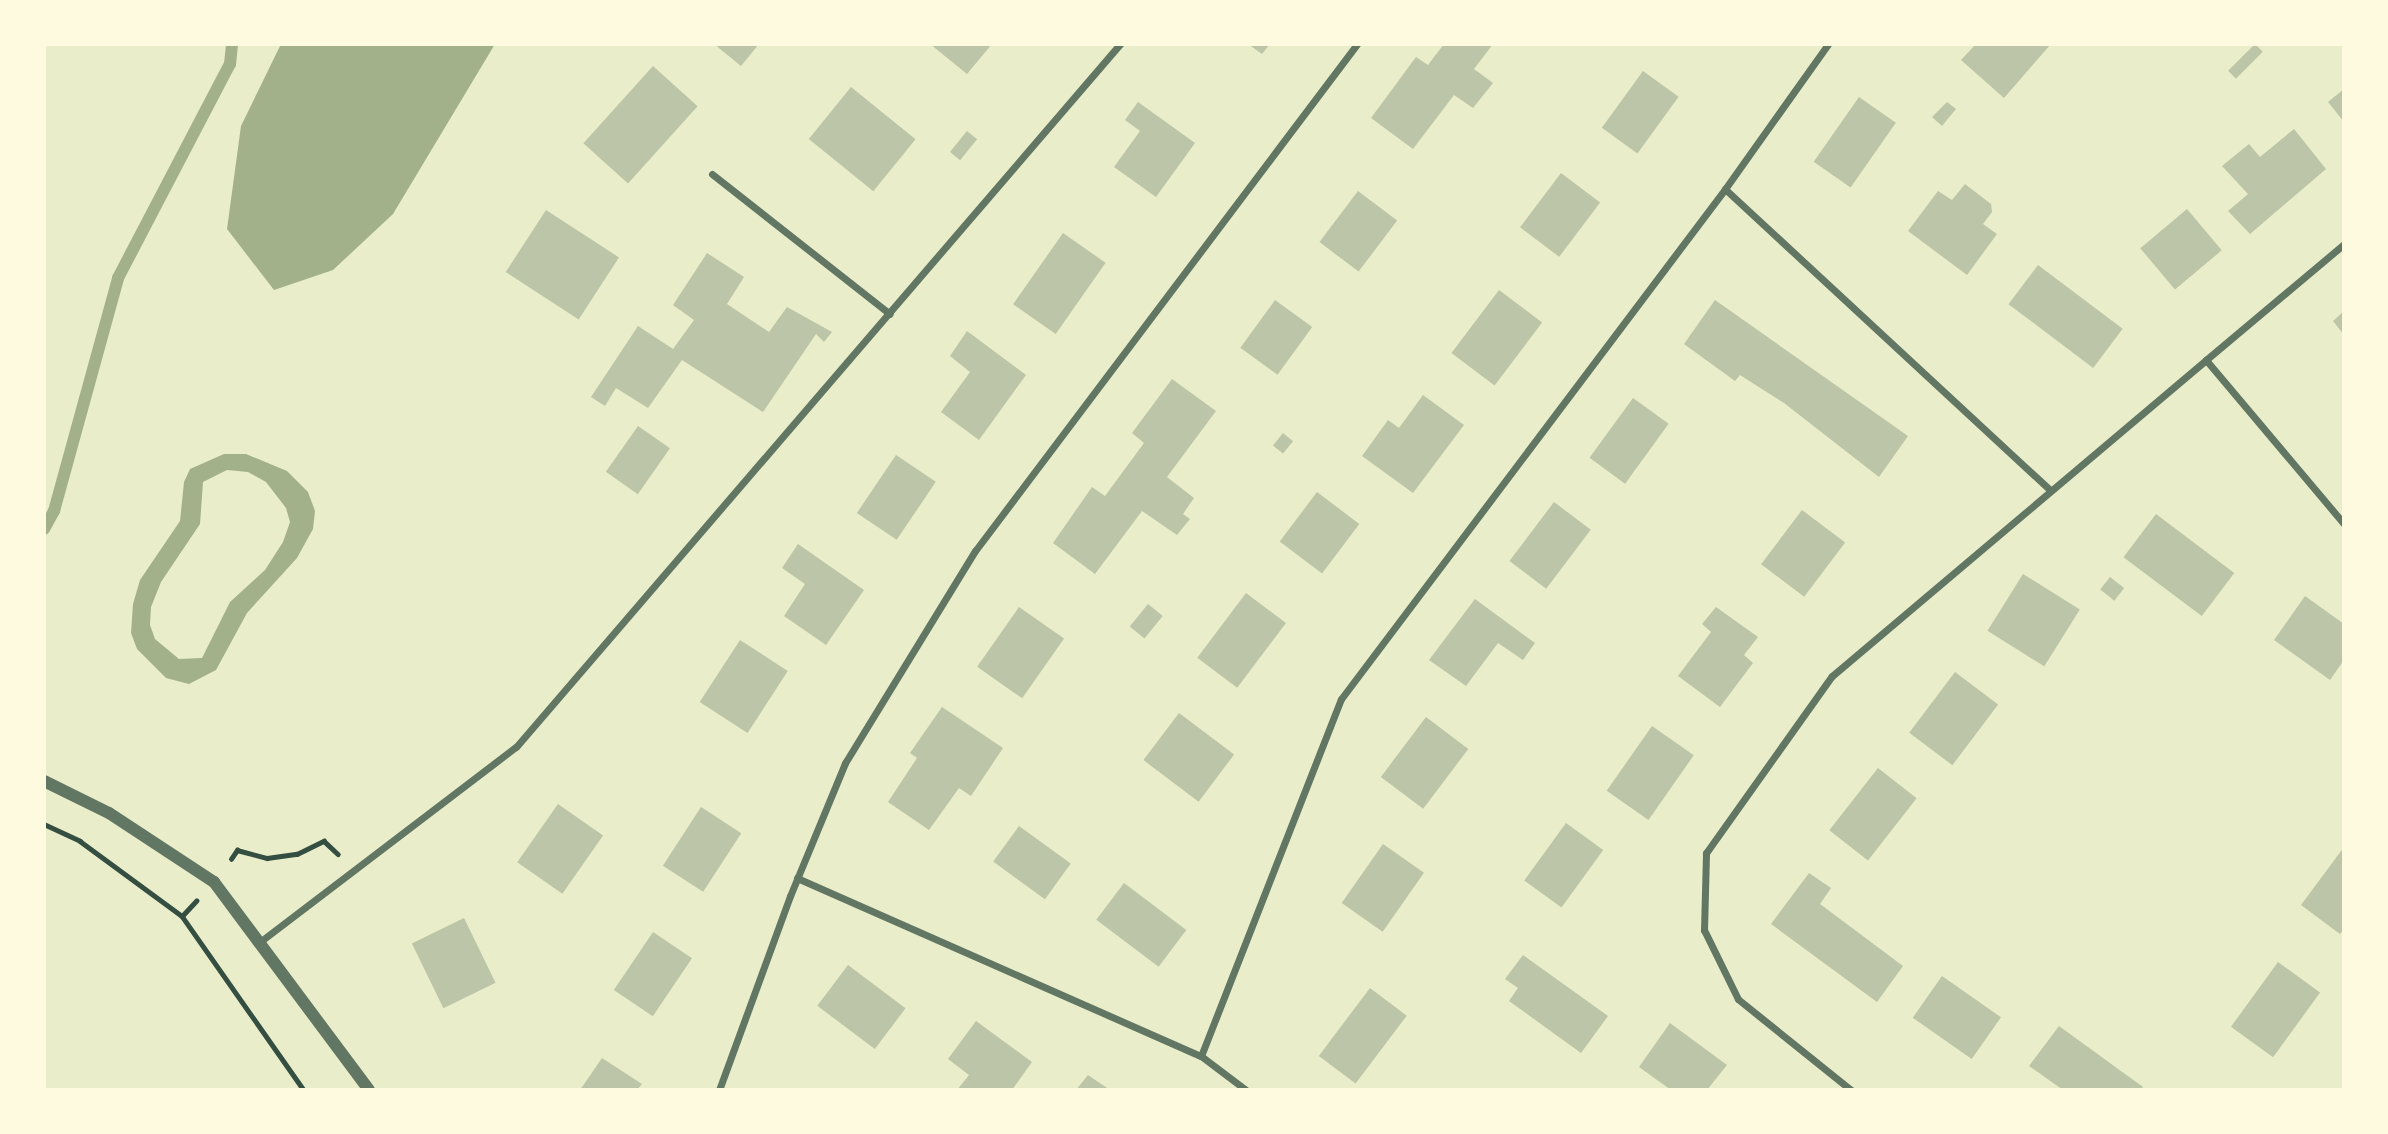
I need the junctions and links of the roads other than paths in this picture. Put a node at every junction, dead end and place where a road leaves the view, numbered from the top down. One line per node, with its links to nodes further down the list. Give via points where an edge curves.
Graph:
1 (1120, 44): 7 (street)
2 (1357, 44): 12 (street, via 975,551 845,763)
3 (1828, 44): 5 (street)
4 (712, 174): 7 (street)
5 (1726, 189): 9 (street); 14 (street, via 1341,699)
6 (2344, 244): 8 (street)
7 (890, 314): 13 (street, via 516,747)
8 (2206, 360): 9 (street); 10 (street)
9 (2051, 491): 18 (street, via 1832,676 1706,853 1704,930 1738,999)
10 (2344, 524)
11 (44, 781): 13 (street, via 109,813 214,883)
12 (797, 878): 14 (street); 16 (street)
13 (261, 941): 15 (street)
14 (1201, 1056): 17 (street)
15 (369, 1090)
16 (719, 1090)
17 (1246, 1090)
18 (1851, 1090)

